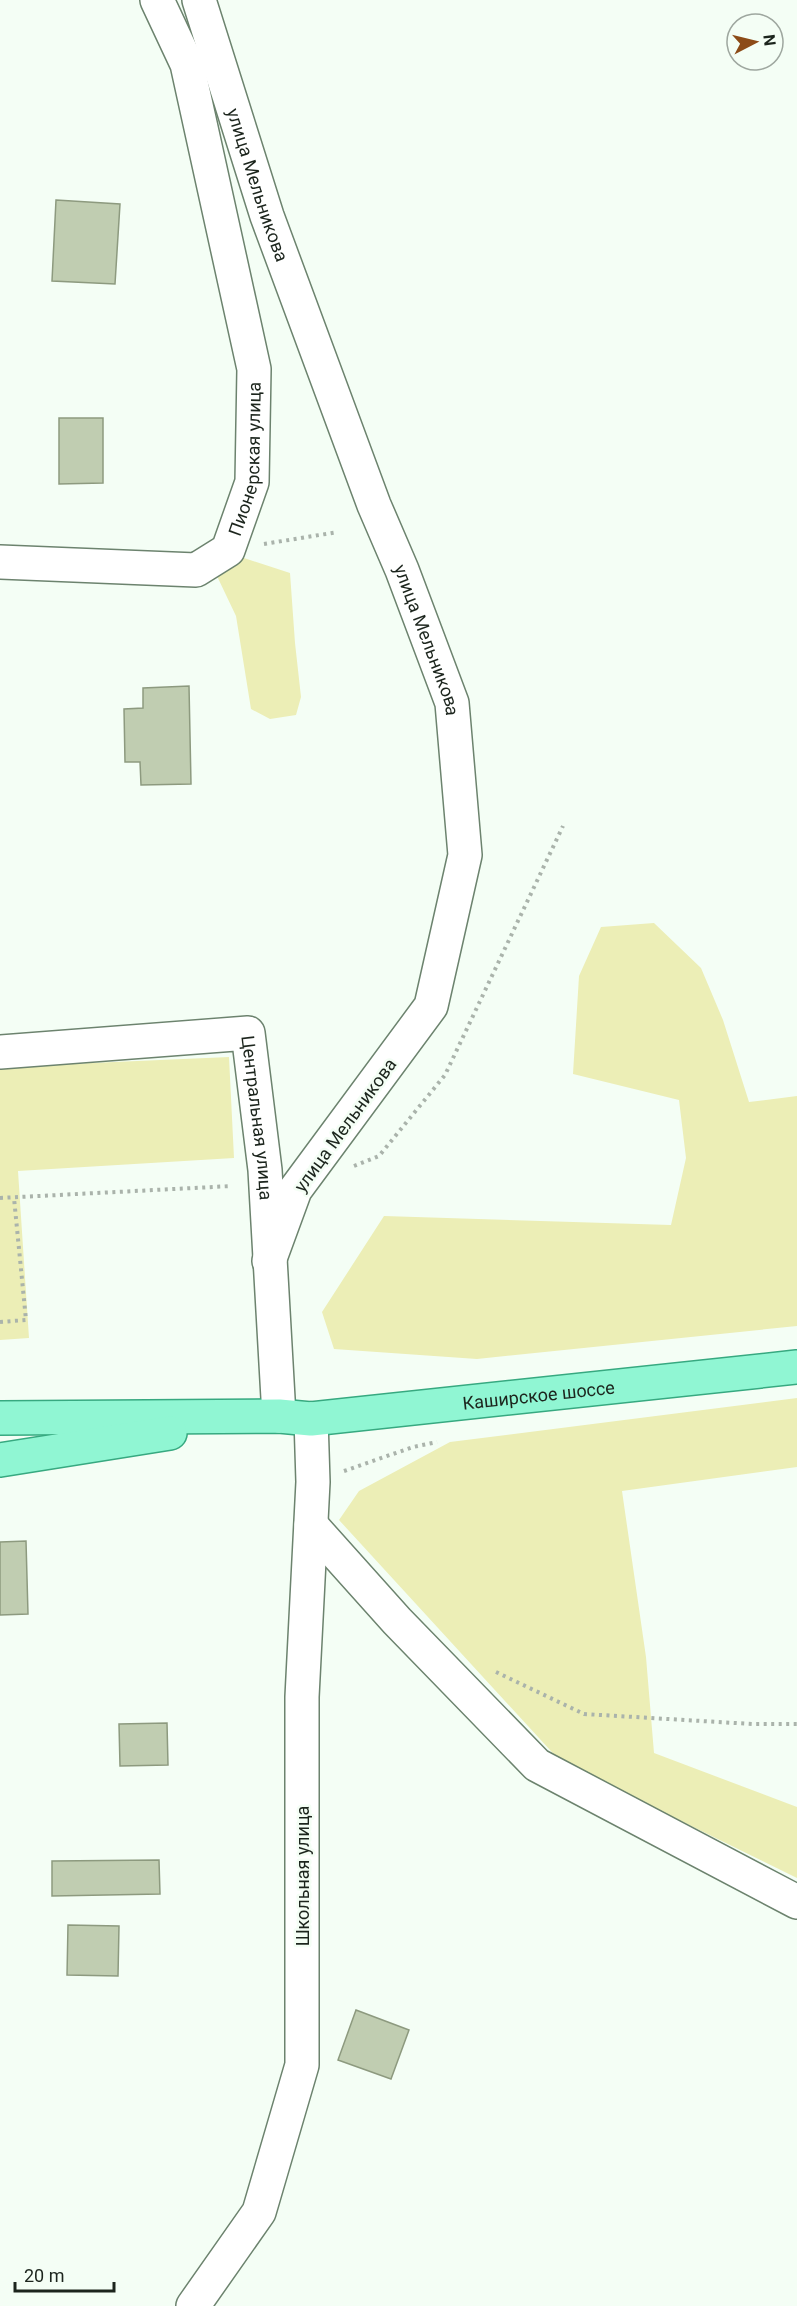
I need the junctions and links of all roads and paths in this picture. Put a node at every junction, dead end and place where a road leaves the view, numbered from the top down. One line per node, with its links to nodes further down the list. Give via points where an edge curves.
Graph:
1 (157, 0): 4 (street, Пионерская улица, via 187,64 254,369 252,482)
2 (199, 0): 10 (street, улица Мельникова, via 267,216 452,703 465,855 431,1006 295,1190)
3 (338, 532): 4 (path)
4 (228, 550): 5 (street, Пионерская улица, via 196,570)
5 (0, 562)
6 (0, 1052): 10 (street, Центральная улица, via 248,1033 265,1170)
7 (233, 1186): 9 (path)
8 (0, 1198): 9 (path)
9 (14, 1198): 11 (path, via 26,1320)
10 (269, 1261): 14 (street, Центральная улица)
11 (0, 1322)
12 (797, 1367): 14 (main road, Каширское шоссе)
13 (0, 1418): 14 (main road, Каширское шоссе)
14 (295, 1418): 15 (main road, Каширское шоссе); 16 (street, Школьная улица, via 313,1482)
15 (0, 1460)
16 (311, 1525): 19 (street, via 397,1621 537,1765); 20 (street, Школьная улица, via 302,1697 302,2065 259,2212)
17 (486, 1668): 18 (path, via 584,1714)
18 (797, 1724)
19 (797, 1902)
20 (193, 2306)

